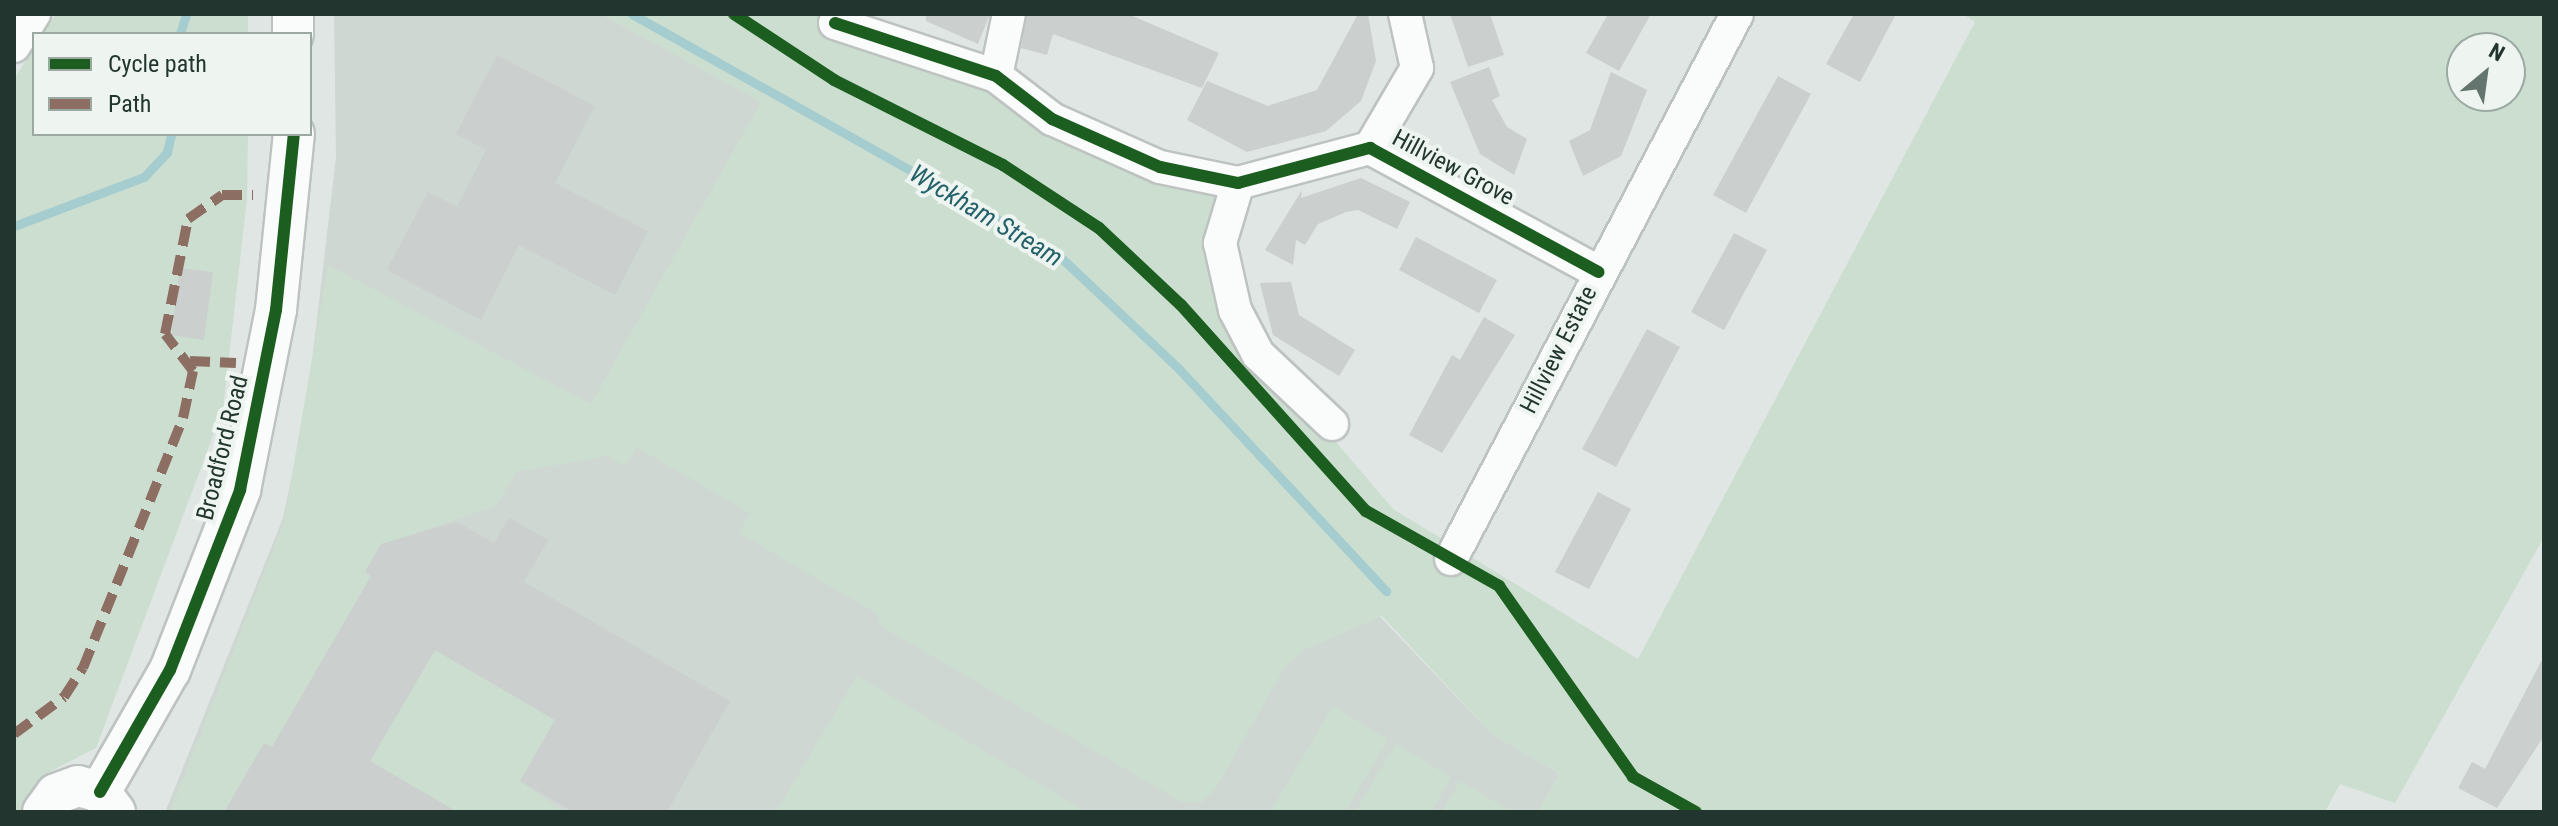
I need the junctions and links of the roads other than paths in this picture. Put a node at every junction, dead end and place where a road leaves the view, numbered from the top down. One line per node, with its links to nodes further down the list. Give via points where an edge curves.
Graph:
1 (34, 14): 6 (street)
2 (1009, 14): 7 (street)
3 (1405, 14): 9 (street, Hillview Grove, via 1417,68)
4 (1737, 14): 11 (street, Hillview Estate)
5 (835, 23): 7 (street, Hillview Grove)
6 (14, 46)
7 (996, 76): 10 (street, Hillview Grove, via 1056,122 1160,167)
8 (294, 136): 14 (street, Broadford Road, via 276,310 240,490 170,670)
9 (1370, 148): 10 (street, Hillview Grove); 11 (street, Hillview Grove)
10 (1238, 183): 12 (street, via 1220,243 1235,310 1258,354)
11 (1598, 272): 13 (street, Hillview Estate)
12 (1332, 424)
13 (1451, 559)
14 (108, 802): 15 (street, via 66,789)
15 (43, 812)

